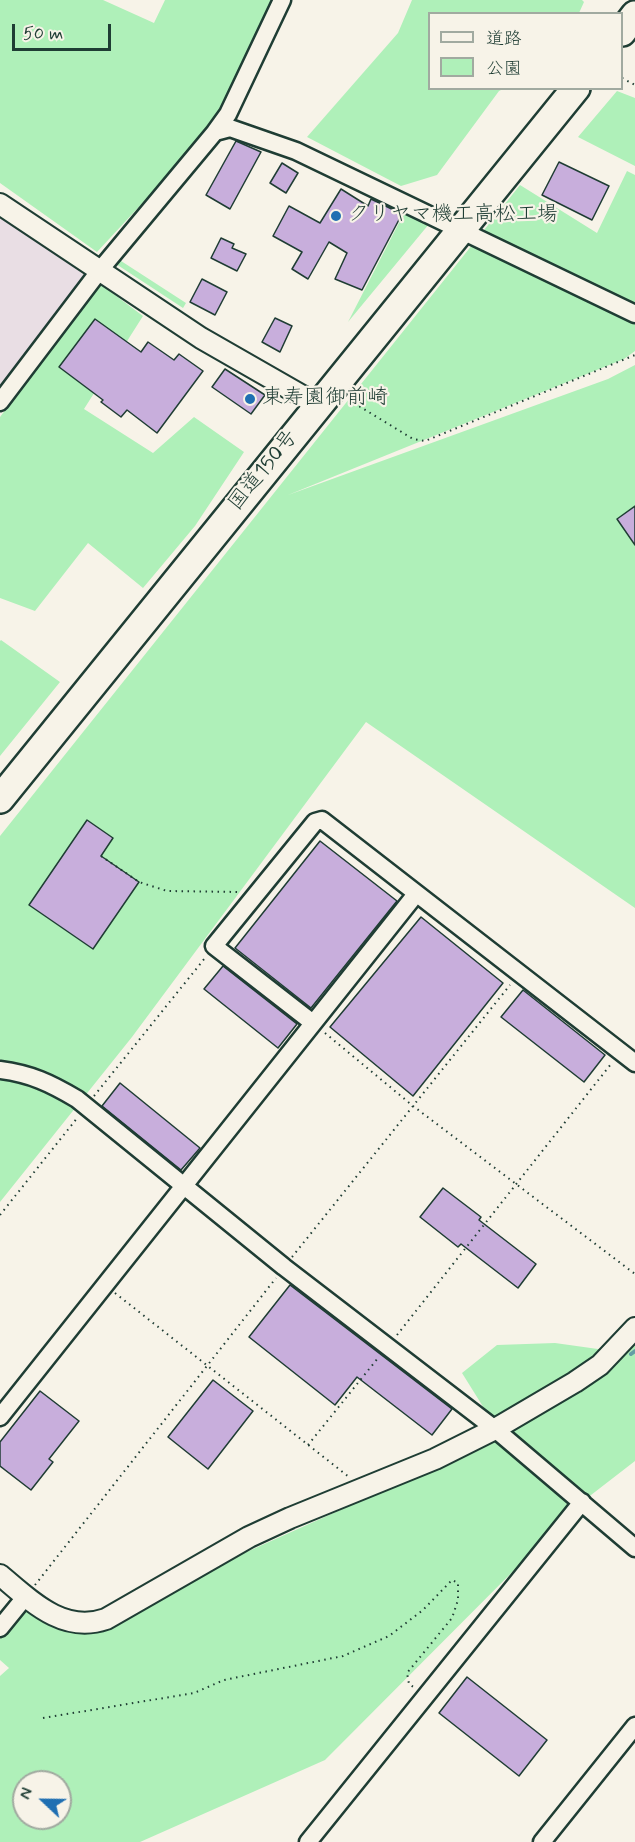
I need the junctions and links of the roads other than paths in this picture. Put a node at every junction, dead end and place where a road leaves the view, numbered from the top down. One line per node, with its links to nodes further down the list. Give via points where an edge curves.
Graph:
1 (282, 0): 5 (street, via 228,114)
2 (635, 15): 3 (highway)
3 (623, 30)
4 (574, 90): 7 (highway, 国道150号)
5 (215, 132): 7 (street, via 230,128 296,151); 8 (street)
6 (0, 204): 8 (street)
7 (461, 230): 9 (street); 10 (highway, 国道150号)
8 (100, 270): 10 (street, via 201,338); 11 (street)
9 (635, 314)
10 (324, 397): 12 (highway, 国道150号)
11 (0, 402)
12 (0, 799)
13 (416, 894): 14 (street); 14 (street, via 322,820 315,822 214,946); 15 (street)
14 (313, 1023): 17 (street)
15 (635, 1063)
16 (0, 1070): 17 (street, via 24,1073 51,1083 86,1106)
17 (183, 1186): 19 (street); 20 (street)
18 (635, 1328): 20 (street, via 600,1365)
19 (0, 1417)
20 (495, 1429): 21 (street); 24 (street, via 435,1460 249,1537 92,1624 63,1619)
21 (582, 1502): 22 (street); 27 (street)
22 (635, 1548)
23 (0, 1575): 24 (street)
24 (26, 1596): 25 (street)
25 (0, 1628)
26 (635, 1726): 28 (street)
27 (308, 1842)
28 (542, 1842)

